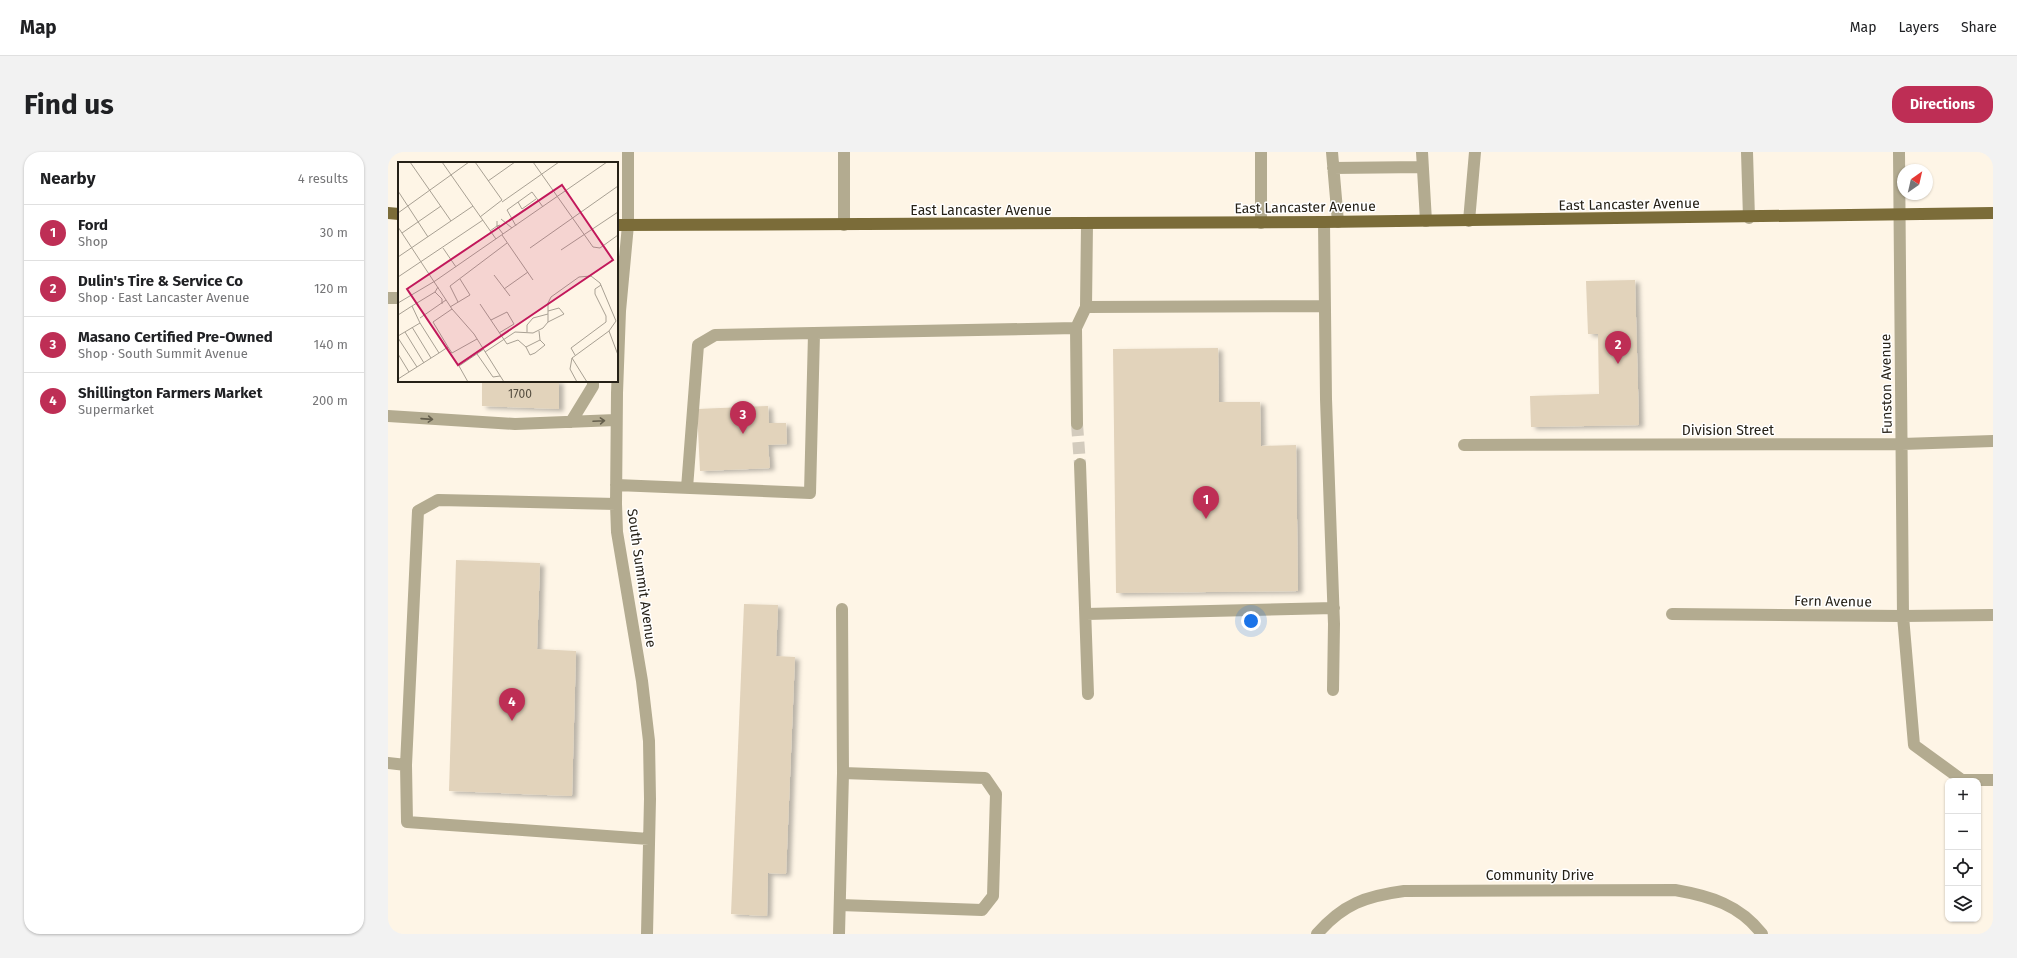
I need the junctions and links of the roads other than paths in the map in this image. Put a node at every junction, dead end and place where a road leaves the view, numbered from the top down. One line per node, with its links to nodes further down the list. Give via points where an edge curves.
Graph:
1 (628, 152): 22 (street, South Summit Avenue)
2 (844, 152): 23 (street)
3 (1261, 152): 20 (street)
4 (1332, 152): 10 (street)
5 (1422, 152): 9 (street)
6 (1475, 152): 17 (street)
7 (1747, 152): 15 (street)
8 (1899, 152): 14 (street, Funston Avenue)
9 (1423, 167): 10 (street); 16 (street)
10 (1333, 168): 19 (street)
11 (388, 213): 13 (main road)
12 (1993, 213): 14 (main road, East Lancaster Avenue)
13 (398, 214)
14 (1899, 215): 15 (main road, East Lancaster Avenue); 37 (street, Funston Avenue)
15 (1749, 218): 17 (main road, East Lancaster Avenue)
16 (1426, 221): 17 (main road, East Lancaster Avenue); 19 (main road, East Lancaster Avenue)
17 (1469, 221)
18 (1324, 222): 19 (main road, East Lancaster Avenue); 20 (main road, East Lancaster Avenue); 25 (street)
19 (1338, 222)
20 (1261, 223): 21 (main road, East Lancaster Avenue)
21 (1087, 224): 23 (main road, East Lancaster Avenue); 26 (street)
22 (622, 225): 23 (main road, East Lancaster Avenue); 24 (street, South Summit Avenue)
23 (844, 225)
24 (620, 282): 29 (street, South Summit Avenue)
25 (1325, 306): 26 (street); 43 (street)
26 (1086, 307): 27 (street)
27 (1076, 328): 28 (street); 35 (street)
28 (814, 334): 41 (street, via 715,335 698,345); 41 (street, via 810,493)
29 (618, 366)
30 (593, 382): 34 (street)
31 (617, 382): 33 (street, South Summit Avenue)
32 (388, 416): 34 (street, one-way to 34, via 515,424)
33 (616, 420): 34 (street, one-way to 33); 40 (street, South Summit Avenue)
34 (571, 422)
35 (1077, 424)
36 (1993, 441): 37 (street, Division Street)
37 (1902, 444): 38 (street, Division Street); 48 (street, Funston Avenue)
38 (1464, 445)
39 (1080, 464): 45 (street)
40 (616, 485): 41 (street); 42 (street, South Summit Avenue)
41 (687, 488)
42 (616, 504): 52 (street, via 438,500 418,512); 55 (street, South Summit Avenue, via 618,538 642,681 649,741)
43 (1334, 608): 45 (street); 49 (street)
44 (842, 609): 53 (street)
45 (1086, 614): 50 (street)
46 (1672, 614): 48 (street, Fern Avenue)
47 (1993, 615): 48 (street, Fern Avenue)
48 (1903, 616): 54 (street, Funston Avenue, via 1914,745 1962,780)
49 (1333, 690)
50 (1088, 694)
51 (388, 763): 52 (street)
52 (406, 764): 55 (street, via 406,822)
53 (843, 773): 56 (street); 56 (street, via 985,778 996,794 993,896 982,910)
54 (1993, 780)
55 (649, 839): 57 (street, South Summit Avenue)
56 (840, 905): 58 (street)
57 (647, 934)
58 (839, 934)
59 (1317, 934): 60 (street, Community Drive, via 1342,910 1378,894 1404,891 1675,890 1715,899 1730,906 1744,915)
60 (1762, 934)

